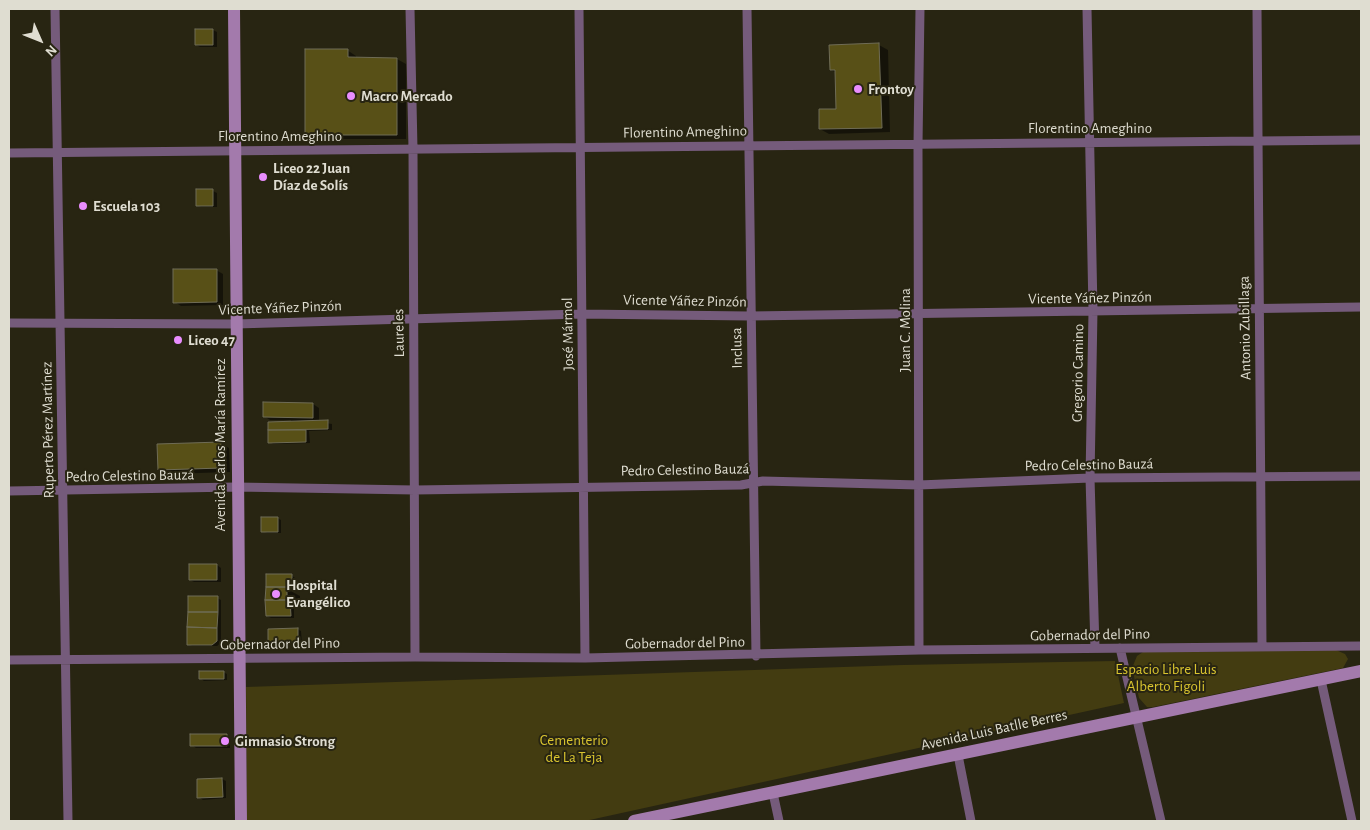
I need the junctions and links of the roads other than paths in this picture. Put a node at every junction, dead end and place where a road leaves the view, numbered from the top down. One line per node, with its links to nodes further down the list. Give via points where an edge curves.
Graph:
1 (55, 9): 17 (street, Ruperto Pérez Martínez)
2 (234, 9): 16 (main road, Avenida Carlos María Ramírez)
3 (410, 9): 15 (street, Laureles)
4 (579, 9): 14 (street, José Mármol)
5 (747, 9): 13 (street, Inclusa)
6 (920, 9): 12 (street, Juan C. Molina)
7 (1087, 9): 11 (street, Gregorio Camino)
8 (1257, 9): 9 (street, Antonio Zubillaga)
9 (1257, 140): 10 (street, Florentino Ameghino); 11 (street, Florentino Ameghino); 20 (street, Antonio Zubillaga)
10 (1361, 140)
11 (1089, 142): 12 (street, Florentino Ameghino); 21 (street, Gregorio Camino)
12 (918, 144): 13 (street, Florentino Ameghino); 22 (street, Juan C. Molina)
13 (749, 145): 14 (street, Florentino Ameghino); 24 (street, Inclusa)
14 (581, 147): 15 (street, Florentino Ameghino); 23 (street, José Mármol)
15 (413, 149): 16 (street, Florentino Ameghino); 25 (street, Laureles)
16 (235, 150): 17 (street, Florentino Ameghino); 28 (main road, Avenida Carlos María Ramírez)
17 (59, 152): 18 (street, Florentino Ameghino); 26 (street, Ruperto Pérez Martínez)
18 (9, 153)
19 (1361, 307): 20 (street, Vicente Yáñez Pinzón)
20 (1258, 309): 21 (street, Vicente Yáñez Pinzón); 29 (street, Antonio Zubillaga)
21 (1093, 312): 22 (street, Vicente Yáñez Pinzón); 31 (street, Gregorio Camino)
22 (918, 313): 24 (street, Vicente Yáñez Pinzón); 33 (street, Juan C. Molina)
23 (581, 314): 24 (street, Vicente Yáñez Pinzón); 25 (street, Vicente Yáñez Pinzón); 34 (street, José Mármol)
24 (750, 316): 32 (street, Inclusa)
25 (412, 318): 28 (street, Vicente Yáñez Pinzón); 36 (street, Laureles)
26 (59, 322): 27 (street, Vicente Yáñez Pinzón); 28 (street, Vicente Yáñez Pinzón); 38 (street, Ruperto Pérez Martínez)
27 (9, 323)
28 (236, 324): 35 (main road, Avenida Carlos María Ramírez)
29 (1261, 476): 30 (street, Pedro Celestino Bauzá); 31 (street, Pedro Celestino Bauzá); 39 (street, Antonio Zubillaga)
30 (1361, 476)
31 (1090, 478): 33 (street, Pedro Celestino Bauzá); 41 (street, Gregorio Camino)
32 (754, 482): 33 (street, Pedro Celestino Bauzá); 34 (street, Pedro Celestino Bauzá); 44 (street, Inclusa)
33 (919, 485): 43 (street, Juan C. Molina)
34 (584, 486): 36 (street, Pedro Celestino Bauzá); 46 (street, José Mármol)
35 (236, 487): 36 (street, Pedro Celestino Bauzá); 38 (street, Pedro Celestino Bauzá); 47 (main road, Avenida Carlos María Ramírez)
36 (415, 490): 45 (street, Laureles)
37 (9, 491): 38 (street, Pedro Celestino Bauzá)
38 (63, 491): 49 (street, Ruperto Pérez Martínez)
39 (1262, 646): 40 (street, Gobernador del Pino); 42 (street, Gobernador del Pino)
40 (1361, 646)
41 (1095, 648): 42 (street, Gobernador del Pino); 43 (street, Gobernador del Pino)
42 (1120, 648): 52 (street)
43 (919, 650): 44 (street, Gobernador del Pino)
44 (756, 656): 46 (street, Gobernador del Pino)
45 (415, 657): 46 (street, Gobernador del Pino); 47 (street, Gobernador del Pino)
46 (585, 658)
47 (238, 659): 49 (street, Gobernador del Pino); 56 (main road, Avenida Carlos María Ramírez)
48 (9, 660): 49 (street, Gobernador del Pino)
49 (65, 660): 55 (street, Ruperto Pérez Martínez)
50 (1361, 671): 51 (main road, Avenida Luis Batlle Berres)
51 (1321, 680): 52 (main road, Avenida Luis Batlle Berres); 61 (street)
52 (1138, 717): 53 (main road, Avenida Luis Batlle Berres); 60 (street)
53 (958, 755): 54 (main road, Avenida Luis Batlle Berres); 59 (street)
54 (773, 792): 57 (main road, Avenida Luis Batlle Berres); 58 (street)
55 (68, 821)
56 (241, 821)
57 (634, 821)
58 (779, 821)
59 (971, 821)
60 (1161, 821)
61 (1352, 821)

